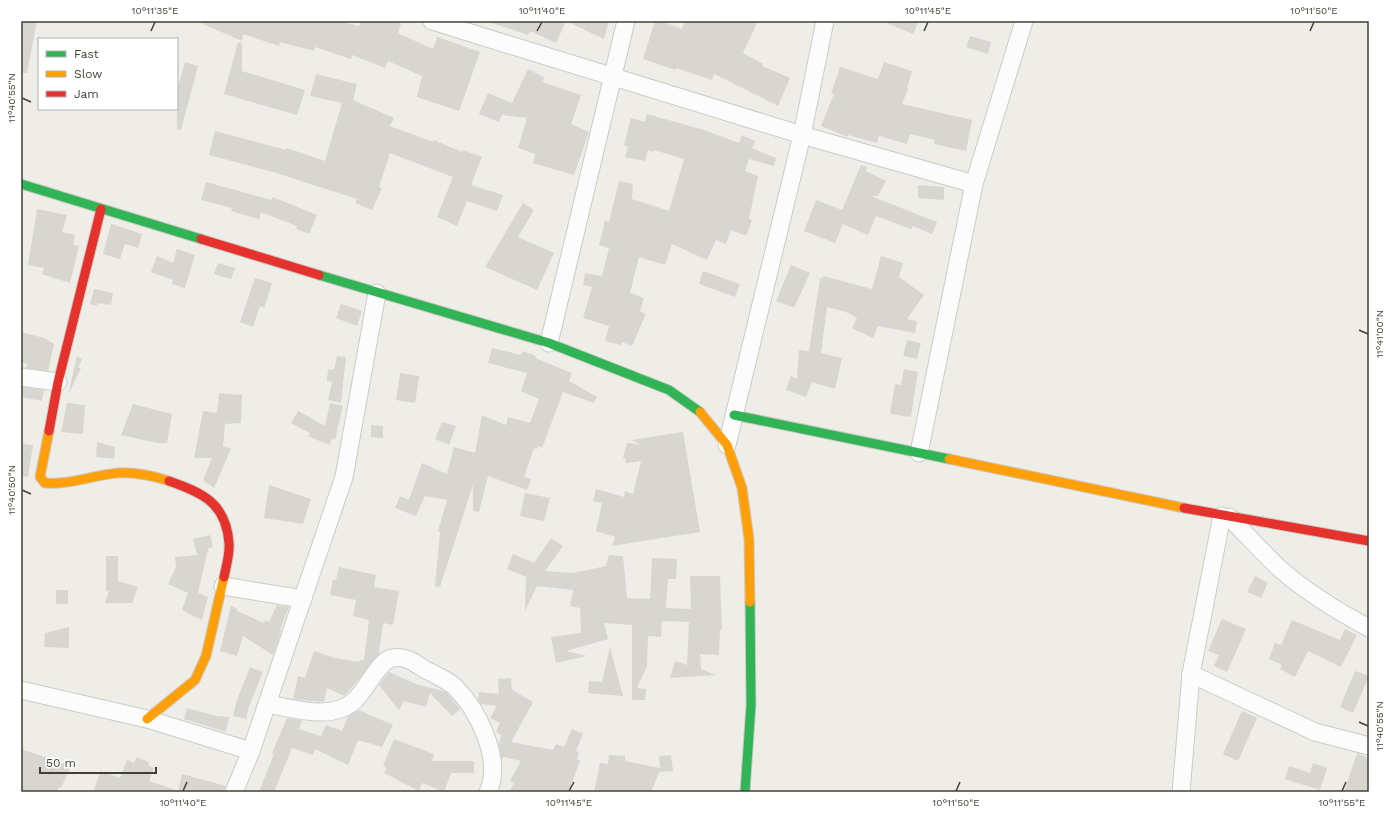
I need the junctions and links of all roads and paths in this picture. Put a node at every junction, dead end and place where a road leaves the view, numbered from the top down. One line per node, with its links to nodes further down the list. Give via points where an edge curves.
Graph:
1 (432, 21): 5 (street)
2 (626, 21): 5 (street)
3 (825, 21): 6 (street)
4 (1024, 21): 8 (street)
5 (613, 76): 6 (street); 11 (street)
6 (802, 135): 8 (street); 14 (street)
7 (21, 184): 9 (street)
8 (974, 184): 16 (street)
9 (101, 209): 10 (street); 13 (street)
10 (377, 293): 11 (street); 20 (street, via 344,477)
11 (549, 343): 15 (street, via 669,390 695,407)
12 (21, 377): 13 (street)
13 (58, 382): 19 (street, via 40,477 45,483 58,484 117,473 134,473 163,479 196,491 216,505 225,524 229,544)
14 (734, 415): 15 (street); 16 (street)
15 (727, 445): 30 (street, via 742,488 749,539 751,705)
16 (919, 453): 17 (street)
17 (1225, 516): 18 (street); 21 (street, via 1279,568 1304,588 1334,609); 22 (street)
18 (1369, 541)
19 (223, 586): 20 (street); 25 (street, via 206,656 195,680)
20 (303, 599): 24 (street)
21 (1369, 628)
22 (1191, 674): 26 (street, via 1315,732); 31 (street)
23 (21, 690): 25 (street)
24 (267, 704): 27 (street); 29 (street, via 320,713 338,710 354,701 382,664 393,658 407,659 454,686 471,705 484,730 493,761 491,786)
25 (147, 720): 27 (street)
26 (1369, 746)
27 (251, 751): 28 (street)
28 (234, 792)
29 (488, 792)
30 (745, 792)
31 (1181, 792)

